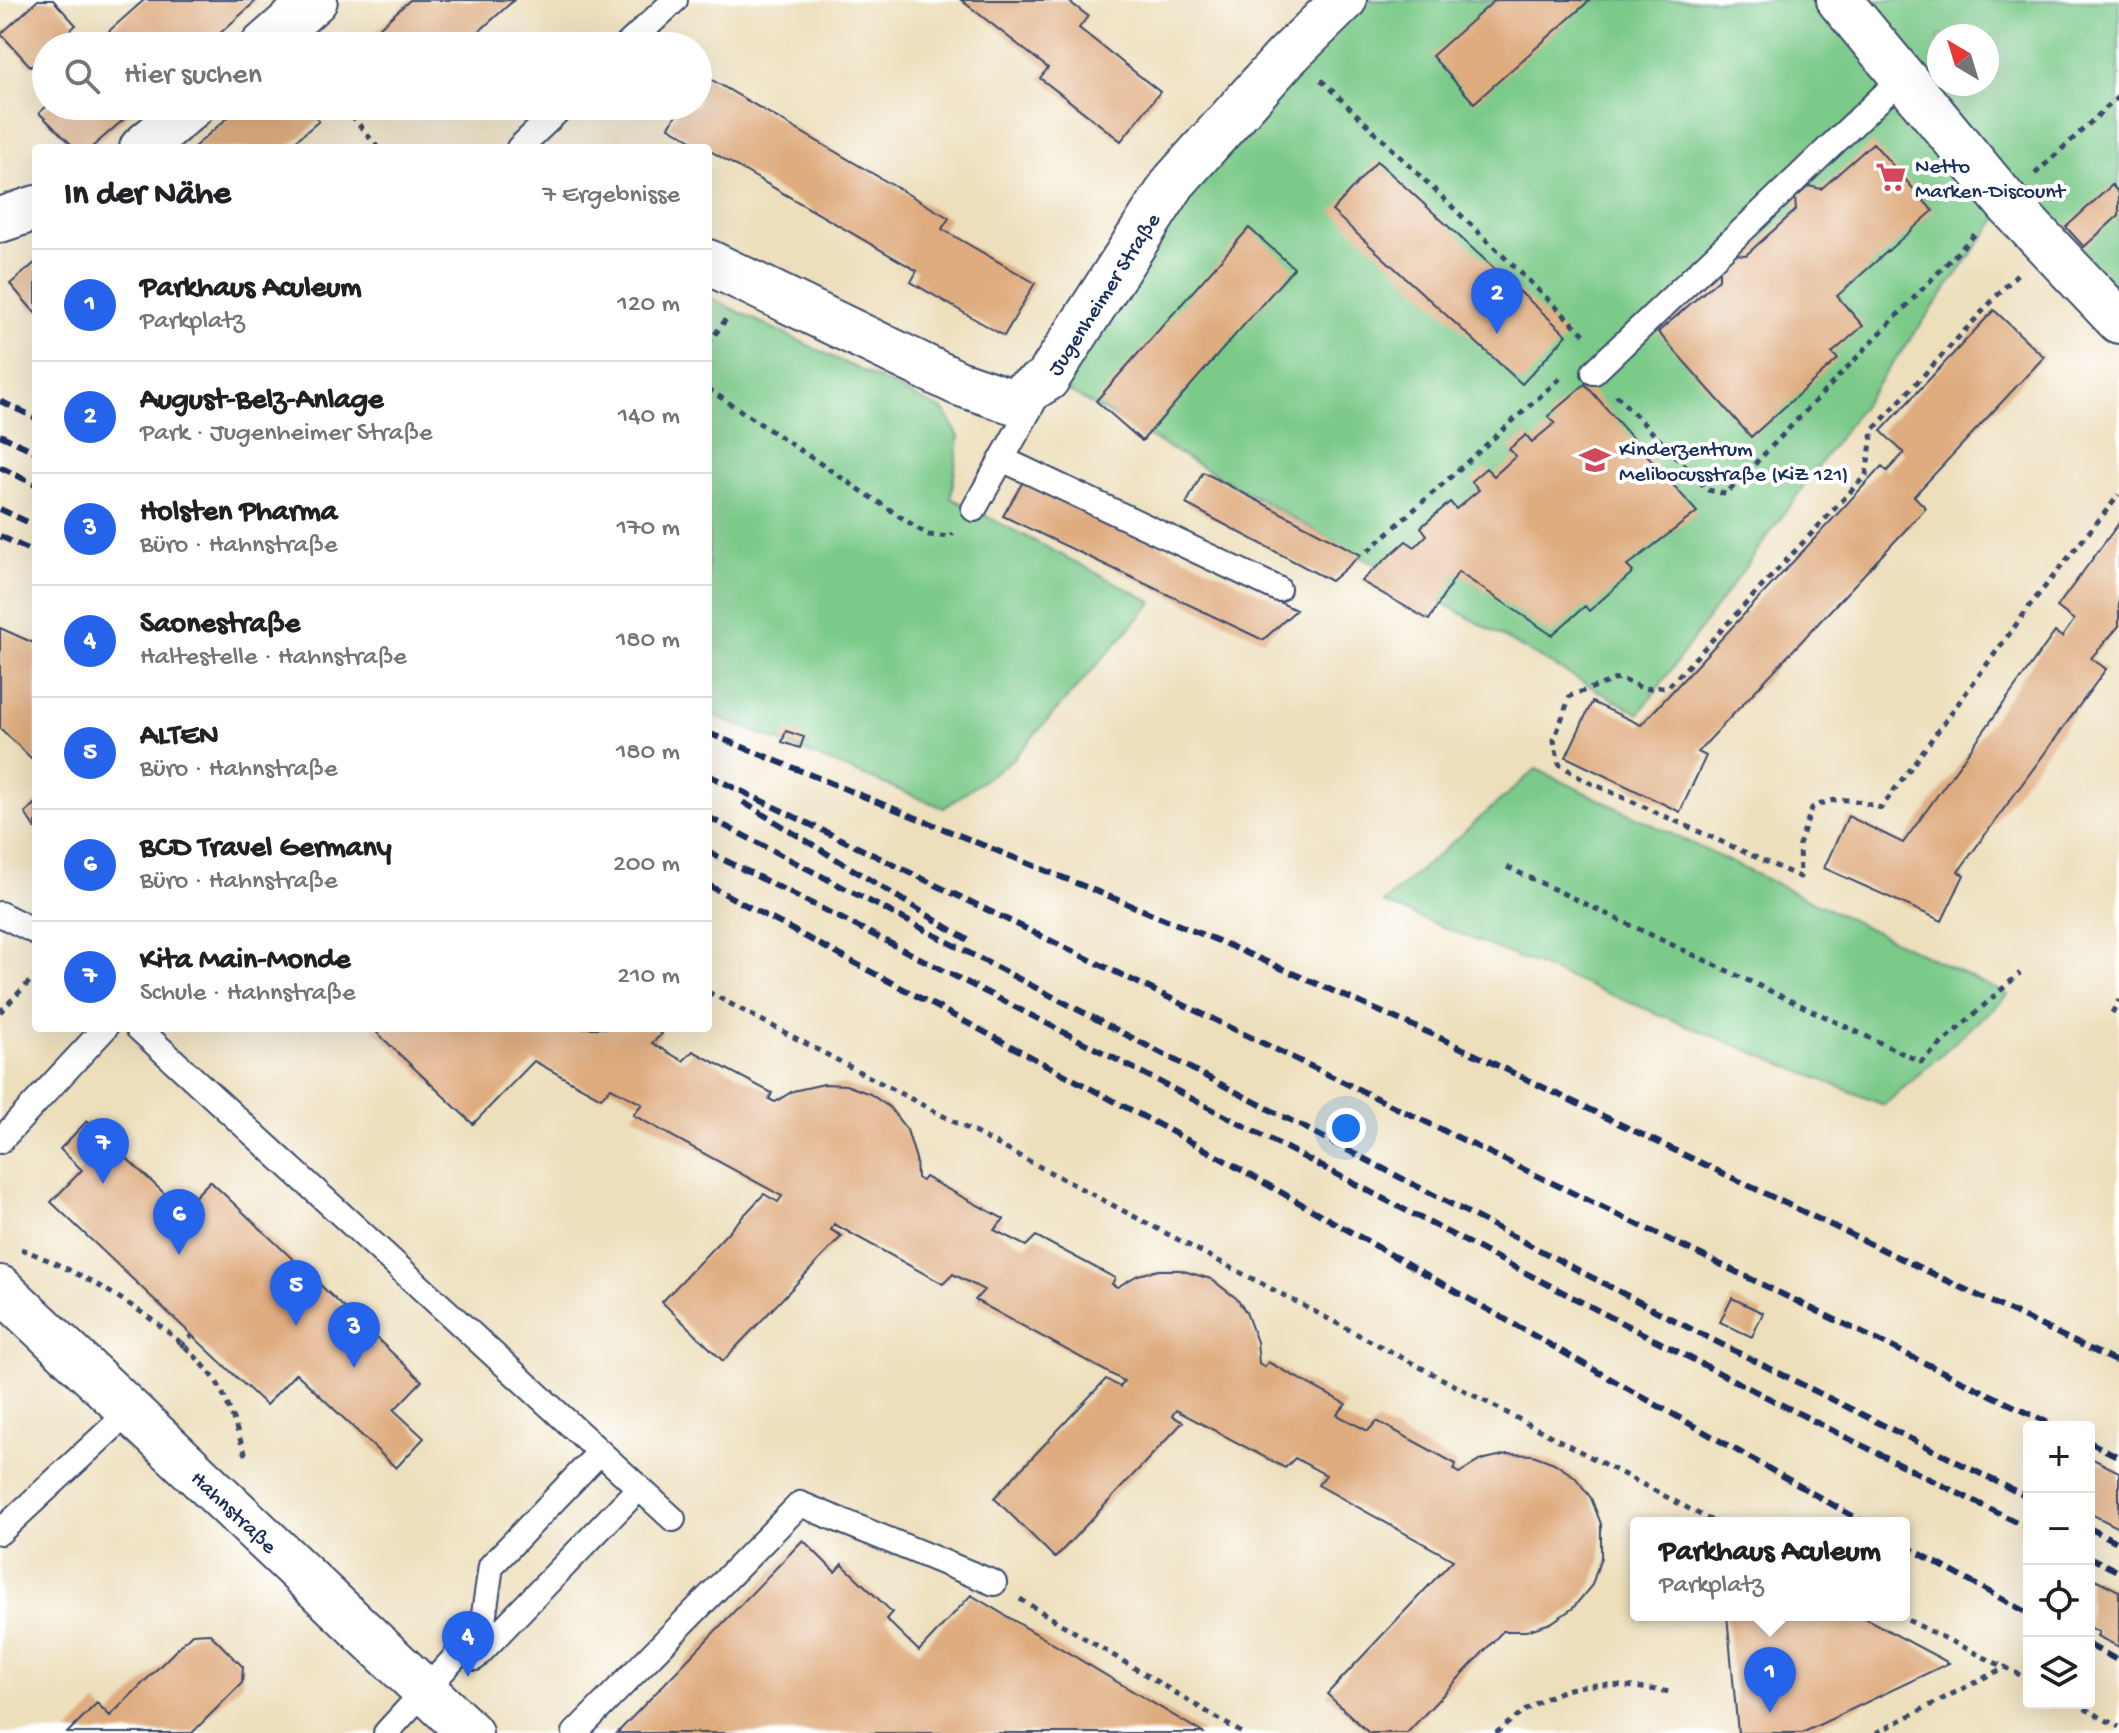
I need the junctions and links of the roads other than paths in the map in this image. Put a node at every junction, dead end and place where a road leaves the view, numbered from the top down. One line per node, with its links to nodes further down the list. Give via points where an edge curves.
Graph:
1 (315, 0): 5 (street)
2 (675, 0): 6 (lane)
3 (1344, 0): 17 (street, Jugenheimer Straße, via 1174,182)
4 (1839, 0): 7 (street)
5 (279, 32)
6 (641, 32)
7 (1903, 77): 15 (street, via 2008,204); 16 (lane)
8 (175, 120): 10 (street)
9 (548, 120): 11 (lane)
10 (147, 144)
11 (523, 144)
12 (32, 209): 13 (street)
13 (0, 220)
14 (712, 264): 17 (street, Jugenheimer Straße, via 958,383 1011,401)
15 (2119, 321)
16 (1601, 365)
17 (1047, 379): 18 (lane)
18 (1002, 459): 19 (lane); 20 (lane)
19 (974, 509)
20 (1278, 589)
21 (0, 914): 22 (lane)
22 (32, 930)
23 (101, 1032): 25 (lane)
24 (142, 1032): 28 (lane)
25 (0, 1141)
26 (0, 1288): 27 (street, Hahnstraße)
27 (130, 1411): 31 (lane); 33 (street, Hahnstraße)
28 (600, 1452): 29 (lane); 33 (lane, via 491,1566 482,1628)
29 (639, 1488): 30 (lane); 33 (lane)
30 (673, 1519)
31 (0, 1532)
32 (994, 1583): 36 (lane, via 800,1504)
33 (430, 1695): 34 (lane); 35 (street, Hahnstraße)
34 (386, 1733)
35 (470, 1733)
36 (575, 1733)

